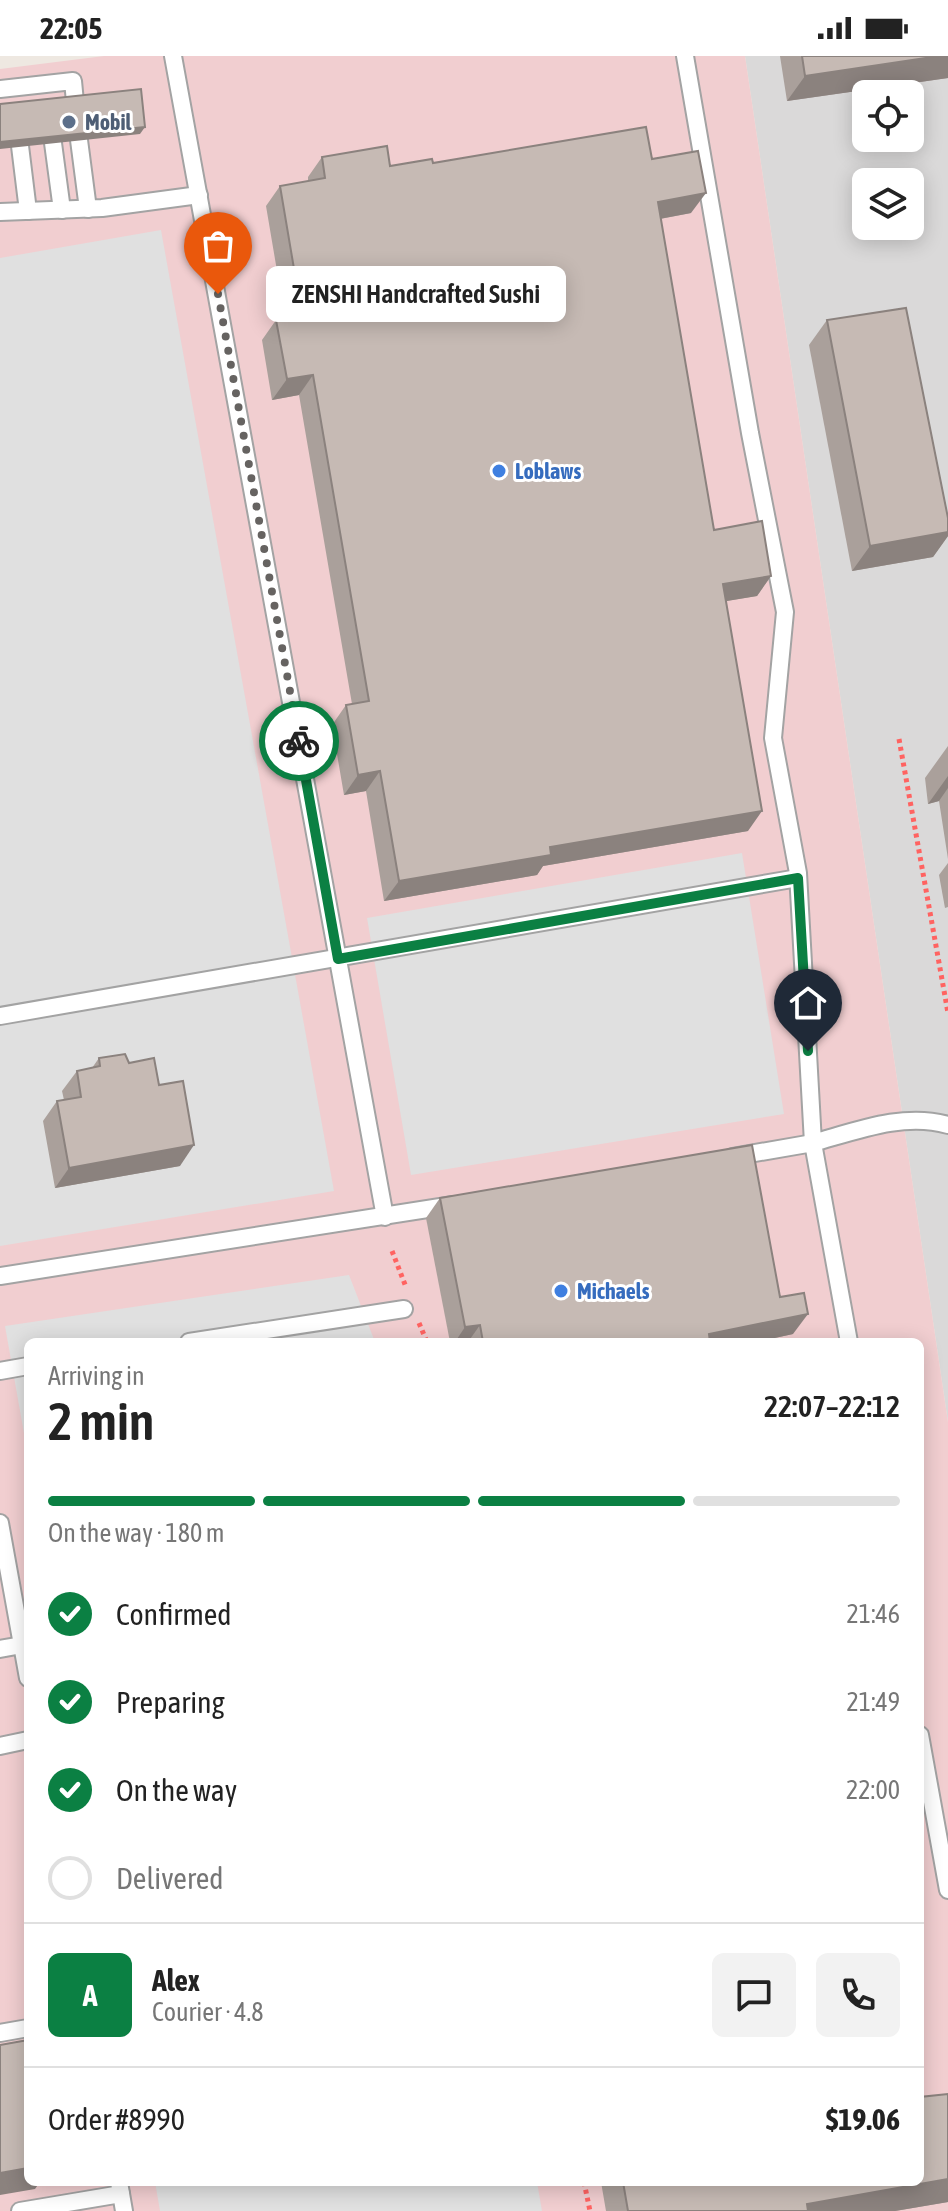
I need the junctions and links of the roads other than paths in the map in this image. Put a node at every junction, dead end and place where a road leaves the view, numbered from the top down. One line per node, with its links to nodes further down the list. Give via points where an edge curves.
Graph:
1 (173, 56): 11 (lane)
2 (685, 56): 16 (lane, via 785,612 773,738)
3 (47, 84): 4 (lane); 5 (lane, via 73,81); 6 (lane)
4 (6, 88): 7 (lane)
5 (75, 102)
6 (49, 105)
7 (14, 109)
8 (79, 140): 12 (lane)
9 (53, 143): 13 (lane)
10 (20, 146): 14 (lane)
11 (199, 195): 12 (lane); 17 (lane)
12 (88, 209): 13 (lane)
13 (62, 210): 14 (lane)
14 (28, 211): 15 (lane)
15 (0, 212)
16 (798, 878): 17 (lane); 20 (lane)
17 (338, 959): 18 (lane); 23 (lane)
18 (0, 1016)
19 (948, 1125): 20 (lane, via 933,1120 888,1123)
20 (813, 1143): 21 (lane); 27 (lane)
21 (722, 1159)
22 (464, 1203): 23 (lane)
23 (385, 1217): 24 (lane)
24 (0, 1276)
25 (404, 1309): 26 (lane)
26 (215, 1338)
27 (848, 1338)
28 (24, 1367): 29 (lane)
29 (0, 1371)
30 (0, 1523): 31 (lane)
31 (22, 1645): 32 (lane); 33 (lane)
32 (0, 1649)
33 (24, 1656)
34 (24, 1741): 35 (lane)
35 (0, 1746)
36 (924, 1757): 37 (lane)
37 (948, 1890)
38 (24, 2029): 39 (lane)
39 (0, 2033)
40 (120, 2188): 41 (lane); 42 (lane)
41 (20, 2211)
42 (124, 2211)

